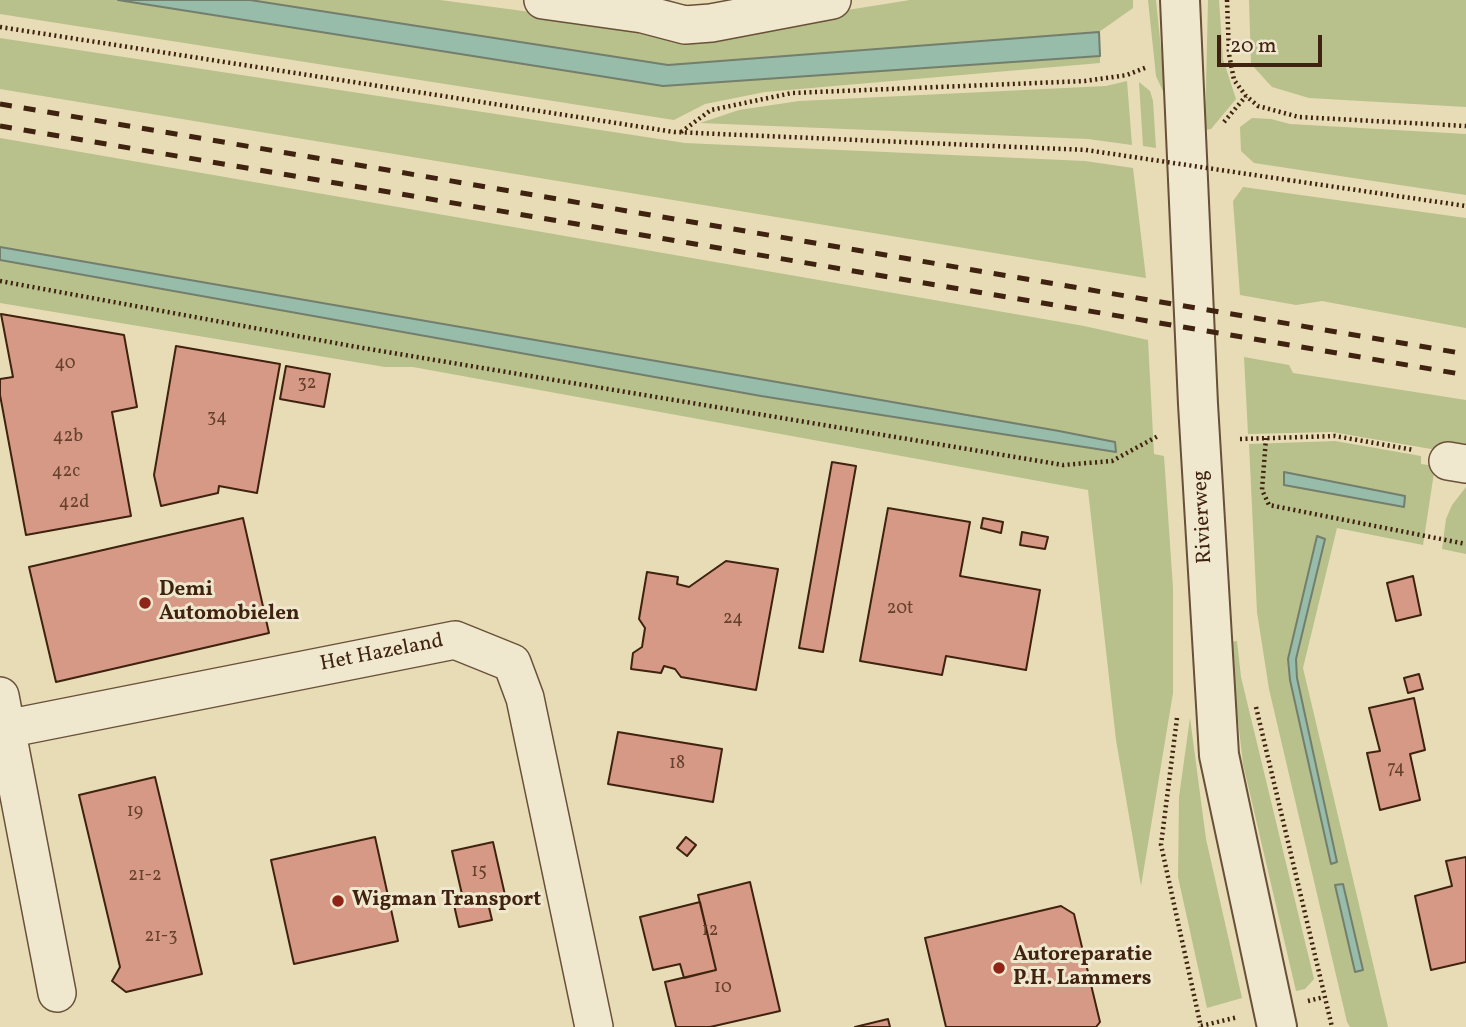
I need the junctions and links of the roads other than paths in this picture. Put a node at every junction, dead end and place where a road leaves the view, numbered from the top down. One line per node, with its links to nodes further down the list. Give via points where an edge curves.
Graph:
1 (543, 0): 2 (street, via 643,14 685,25)
2 (832, 0)
3 (1180, 0): 7 (street, Rivierweg, via 1219,755)
4 (3, 712): 5 (street, Het Hazeland); 6 (street, Het Hazeland, via 455,640 512,663 525,698)
5 (57, 993)
6 (594, 1027)
7 (1277, 1027)

